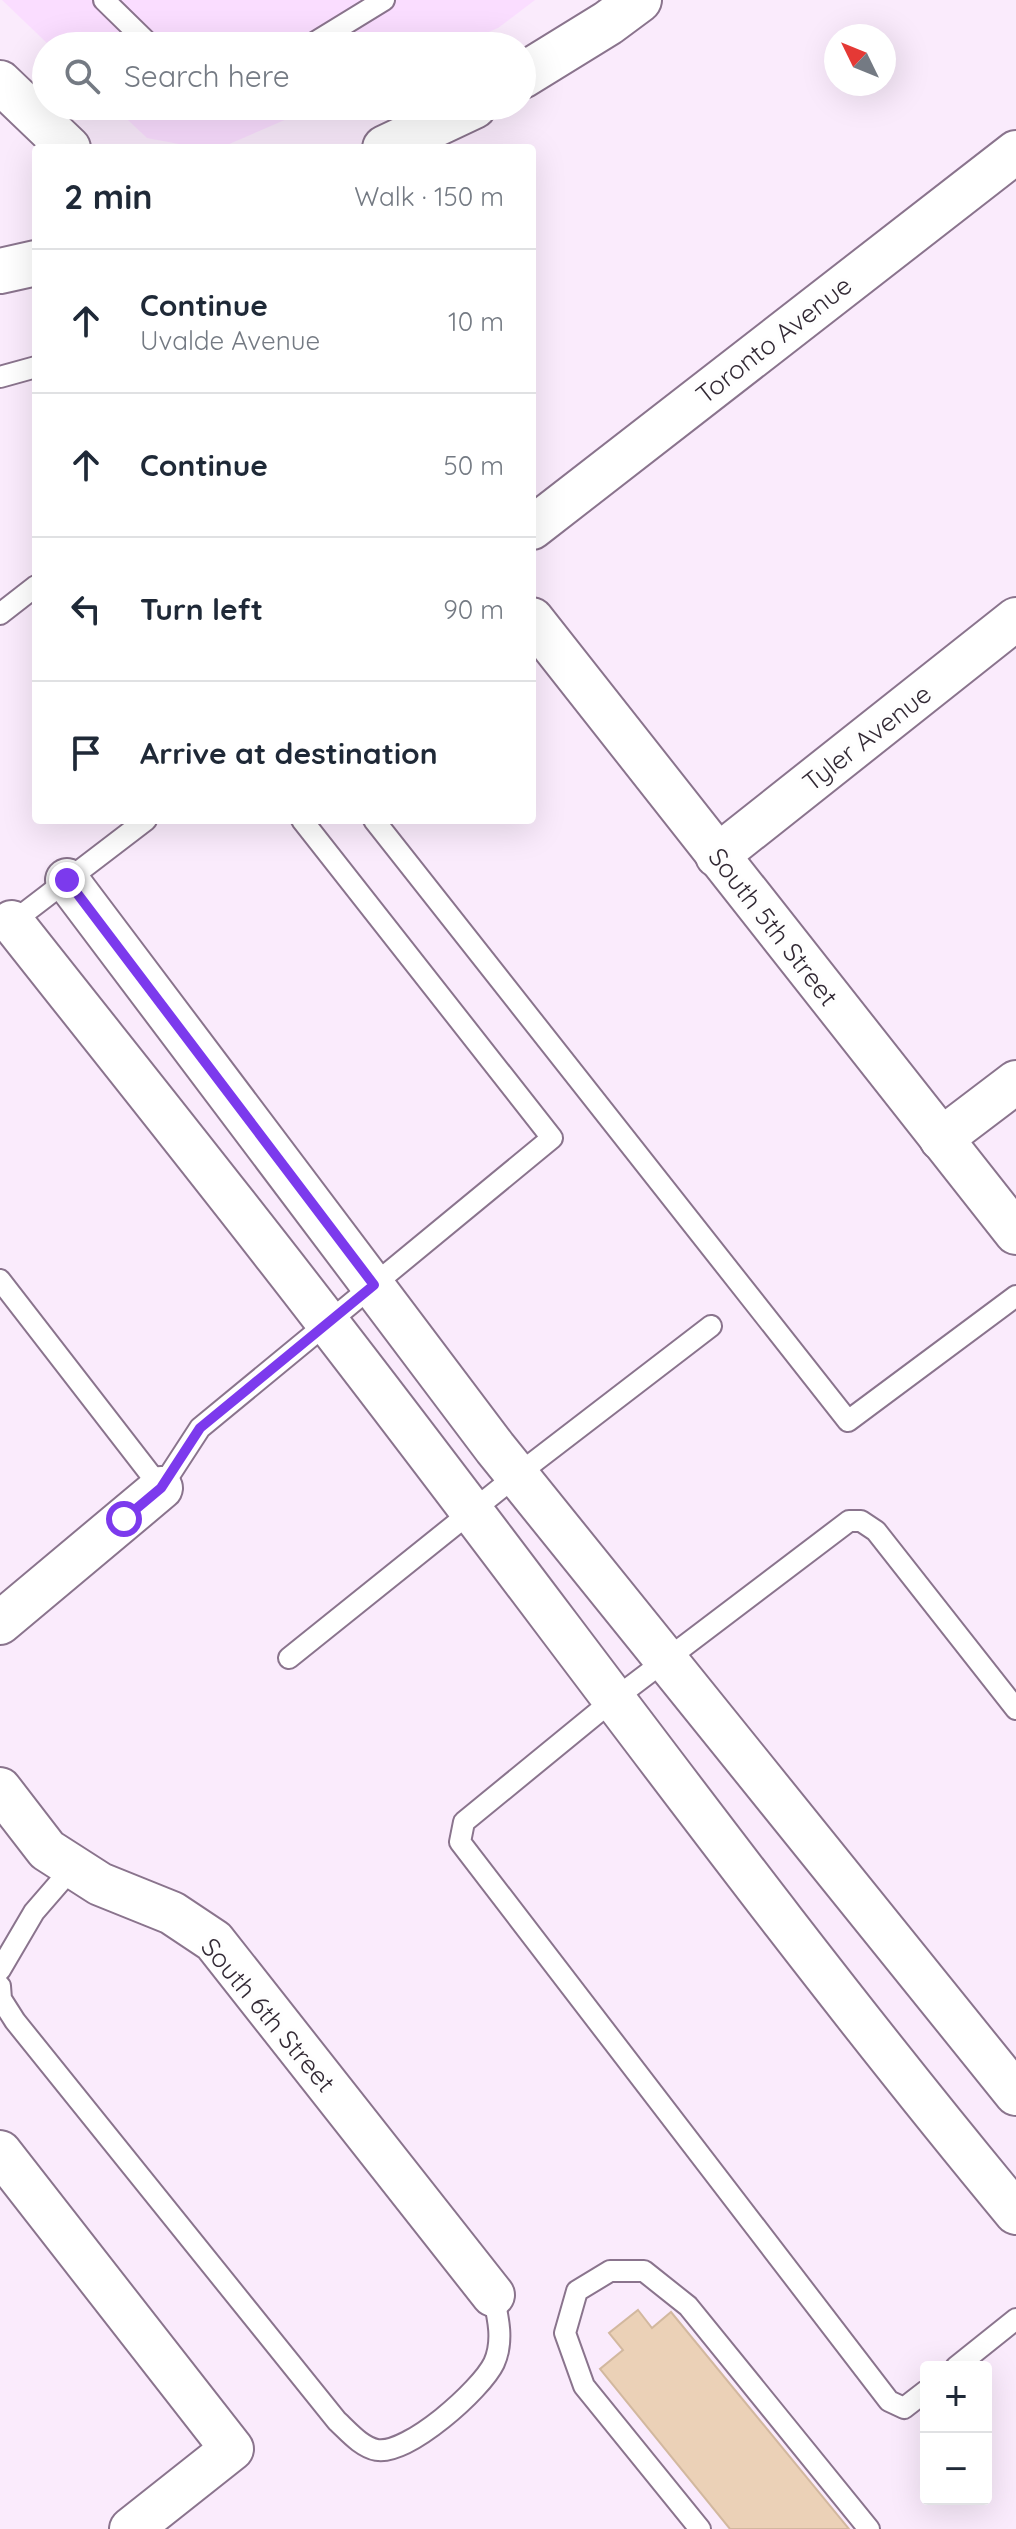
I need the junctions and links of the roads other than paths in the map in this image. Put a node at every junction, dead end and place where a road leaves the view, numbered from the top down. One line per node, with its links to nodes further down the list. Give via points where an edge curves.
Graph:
1 (104, 0): 4 (lane)
2 (384, 0): 5 (lane)
3 (639, 0): 6 (main road)
4 (137, 32)
5 (332, 32)
6 (536, 67)
7 (0, 82): 8 (street)
8 (32, 113)
9 (40, 120): 11 (street)
10 (444, 120): 12 (main road)
11 (65, 144)
12 (393, 144)
13 (1016, 152): 18 (street, Toronto Avenue)
14 (32, 264): 15 (main road)
15 (0, 271)
16 (32, 368): 17 (lane)
17 (0, 377)
18 (536, 525)
19 (32, 589): 20 (lane)
20 (0, 614)
21 (1016, 619): 26 (street, Tyler Avenue)
22 (536, 624): 26 (street, South 5th Street)
23 (141, 824): 27 (lane)
24 (305, 824): 33 (lane, via 552,1138)
25 (377, 824): 34 (lane, via 848,1421)
26 (717, 856): 30 (street, South 5th Street)
27 (67, 880): 28 (lane); 33 (street)
28 (6, 927): 35 (street)
29 (1016, 1082): 30 (street)
30 (941, 1139): 31 (street, South 5th Street)
31 (1016, 1233)
32 (0, 1280): 38 (lane)
33 (374, 1285): 35 (lane); 37 (street)
34 (1016, 1296)
35 (328, 1322): 38 (lane, via 200,1428); 39 (street)
36 (711, 1326): 37 (lane)
37 (517, 1475): 39 (lane); 42 (street)
38 (161, 1488): 40 (street)
39 (471, 1512): 41 (lane); 43 (street)
40 (0, 1623)
41 (289, 1658)
42 (667, 1660): 43 (lane); 44 (lane, via 849,1521 861,1521 876,1531); 49 (street)
43 (613, 1700): 51 (street); 55 (lane, via 464,1822 460,1842 889,2401 904,2408)
44 (1016, 1709)
45 (0, 1789): 46 (street, South 6th Street, via 47,1850)
46 (73, 1867): 47 (lane, via 34,1912); 52 (street, South 6th Street, via 100,1884 172,1913 214,1941)
47 (0, 1970)
48 (0, 1986): 52 (lane, via 1,1999 15,2021 337,2421 360,2442 378,2450 402,2446 473,2393 495,2361 500,2329)
49 (1016, 2094)
50 (0, 2152): 56 (street, via 232,2449)
51 (1016, 2213)
52 (493, 2295)
53 (1016, 2319): 54 (lane)
54 (964, 2361)
55 (920, 2396)
56 (131, 2529)
57 (700, 2529): 58 (lane, via 584,2386 565,2333 577,2291 610,2271 644,2271 688,2306)
58 (869, 2529)

